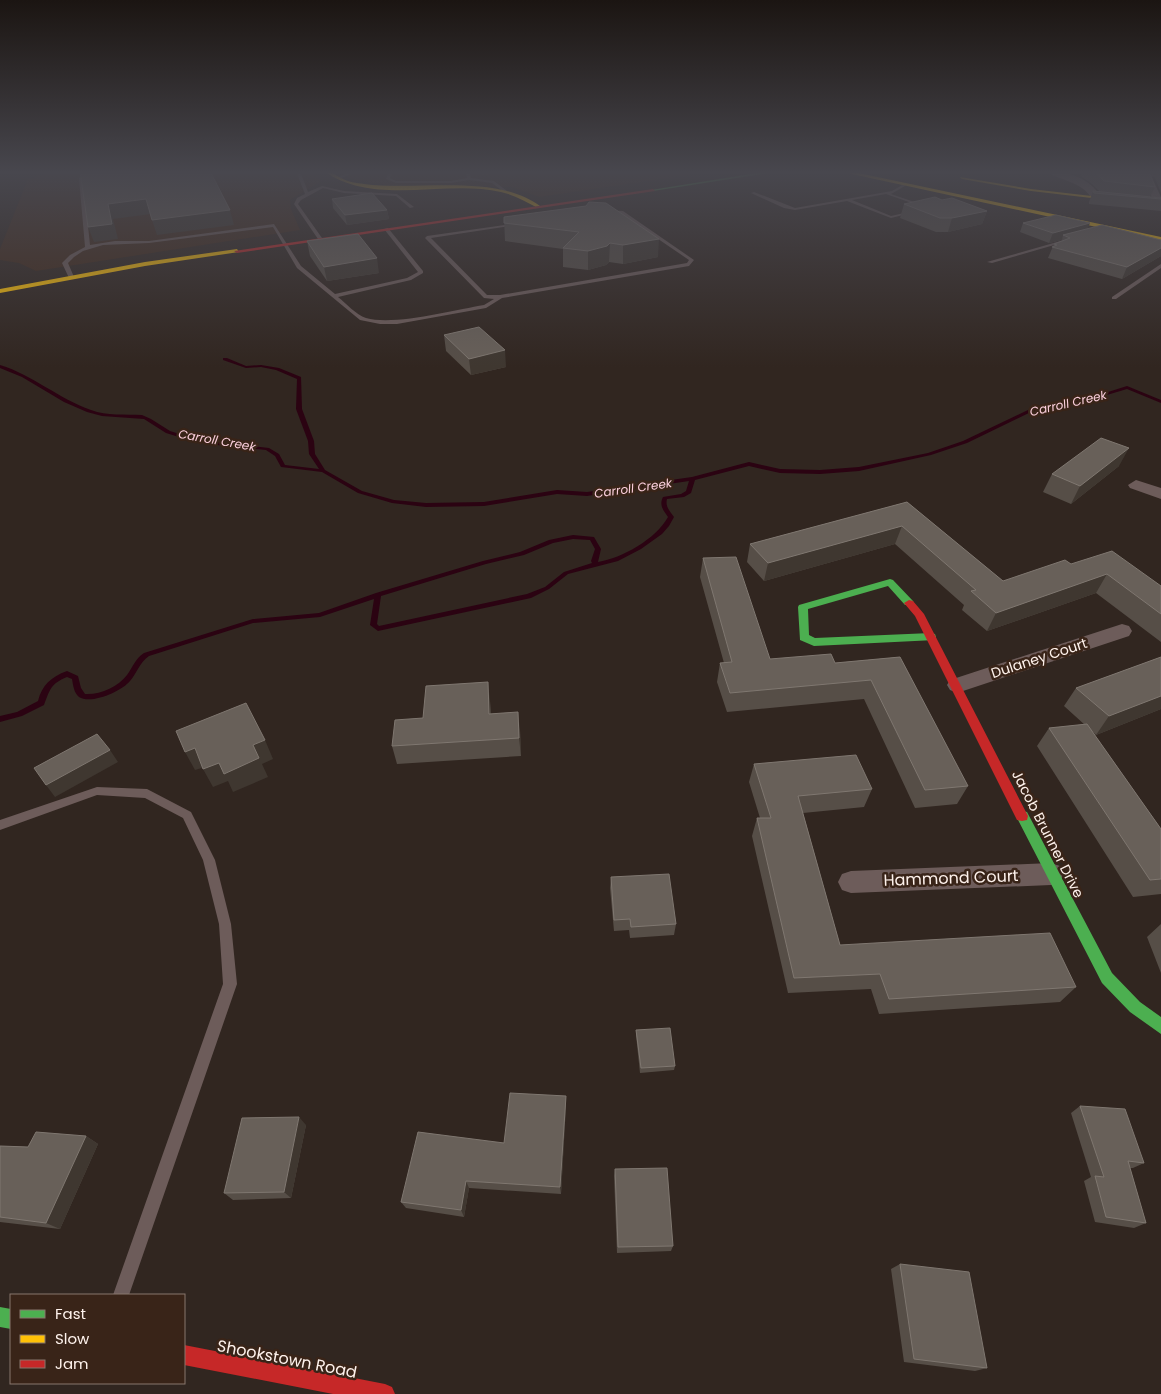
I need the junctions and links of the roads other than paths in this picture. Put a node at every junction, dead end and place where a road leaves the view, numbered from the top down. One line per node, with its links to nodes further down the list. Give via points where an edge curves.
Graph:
1 (87, 236): 13 (lane)
2 (193, 236): 13 (lane)
3 (280, 236): 12 (lane)
4 (334, 236): 9 (street)
5 (392, 236): 18 (lane, via 421,272 409,279)
6 (435, 236): 19 (lane, via 428,237 486,297)
7 (657, 236): 19 (lane, via 692,260 690,264)
8 (1140, 236): 11 (street)
9 (320, 238): 12 (street)
10 (1075, 239): 14 (lane)
11 (1161, 240)
12 (284, 244): 16 (street); 18 (lane, via 299,267)
13 (88, 248): 16 (lane, via 69,257 65,263)
14 (990, 262)
15 (1161, 266): 20 (lane)
16 (71, 277): 17 (street)
17 (0, 292)
18 (334, 296): 19 (lane, via 362,319 380,322 397,322 486,306)
19 (500, 297)
20 (1114, 298)
21 (1136, 485): 22 (street)
22 (1161, 494)
23 (1122, 631): 25 (street, Dulaney Court)
24 (931, 637): 24 (street, Jacob Brunner Drive, via 918,614 890,582 803,607 804,636 814,642); 25 (street, Jacob Brunner Drive)
25 (957, 685): 27 (street, Jacob Brunner Drive)
26 (0, 825): 30 (lane, via 96,791 147,794 187,815 212,869 225,924 230,984)
27 (1051, 874): 28 (street, Hammond Court); 29 (street, Jacob Brunner Drive, via 1107,978 1135,1007)
28 (850, 882)
29 (1161, 1026)
30 (121, 1294)
31 (185, 1355): 32 (street, Shookstown Road)
32 (384, 1394)

